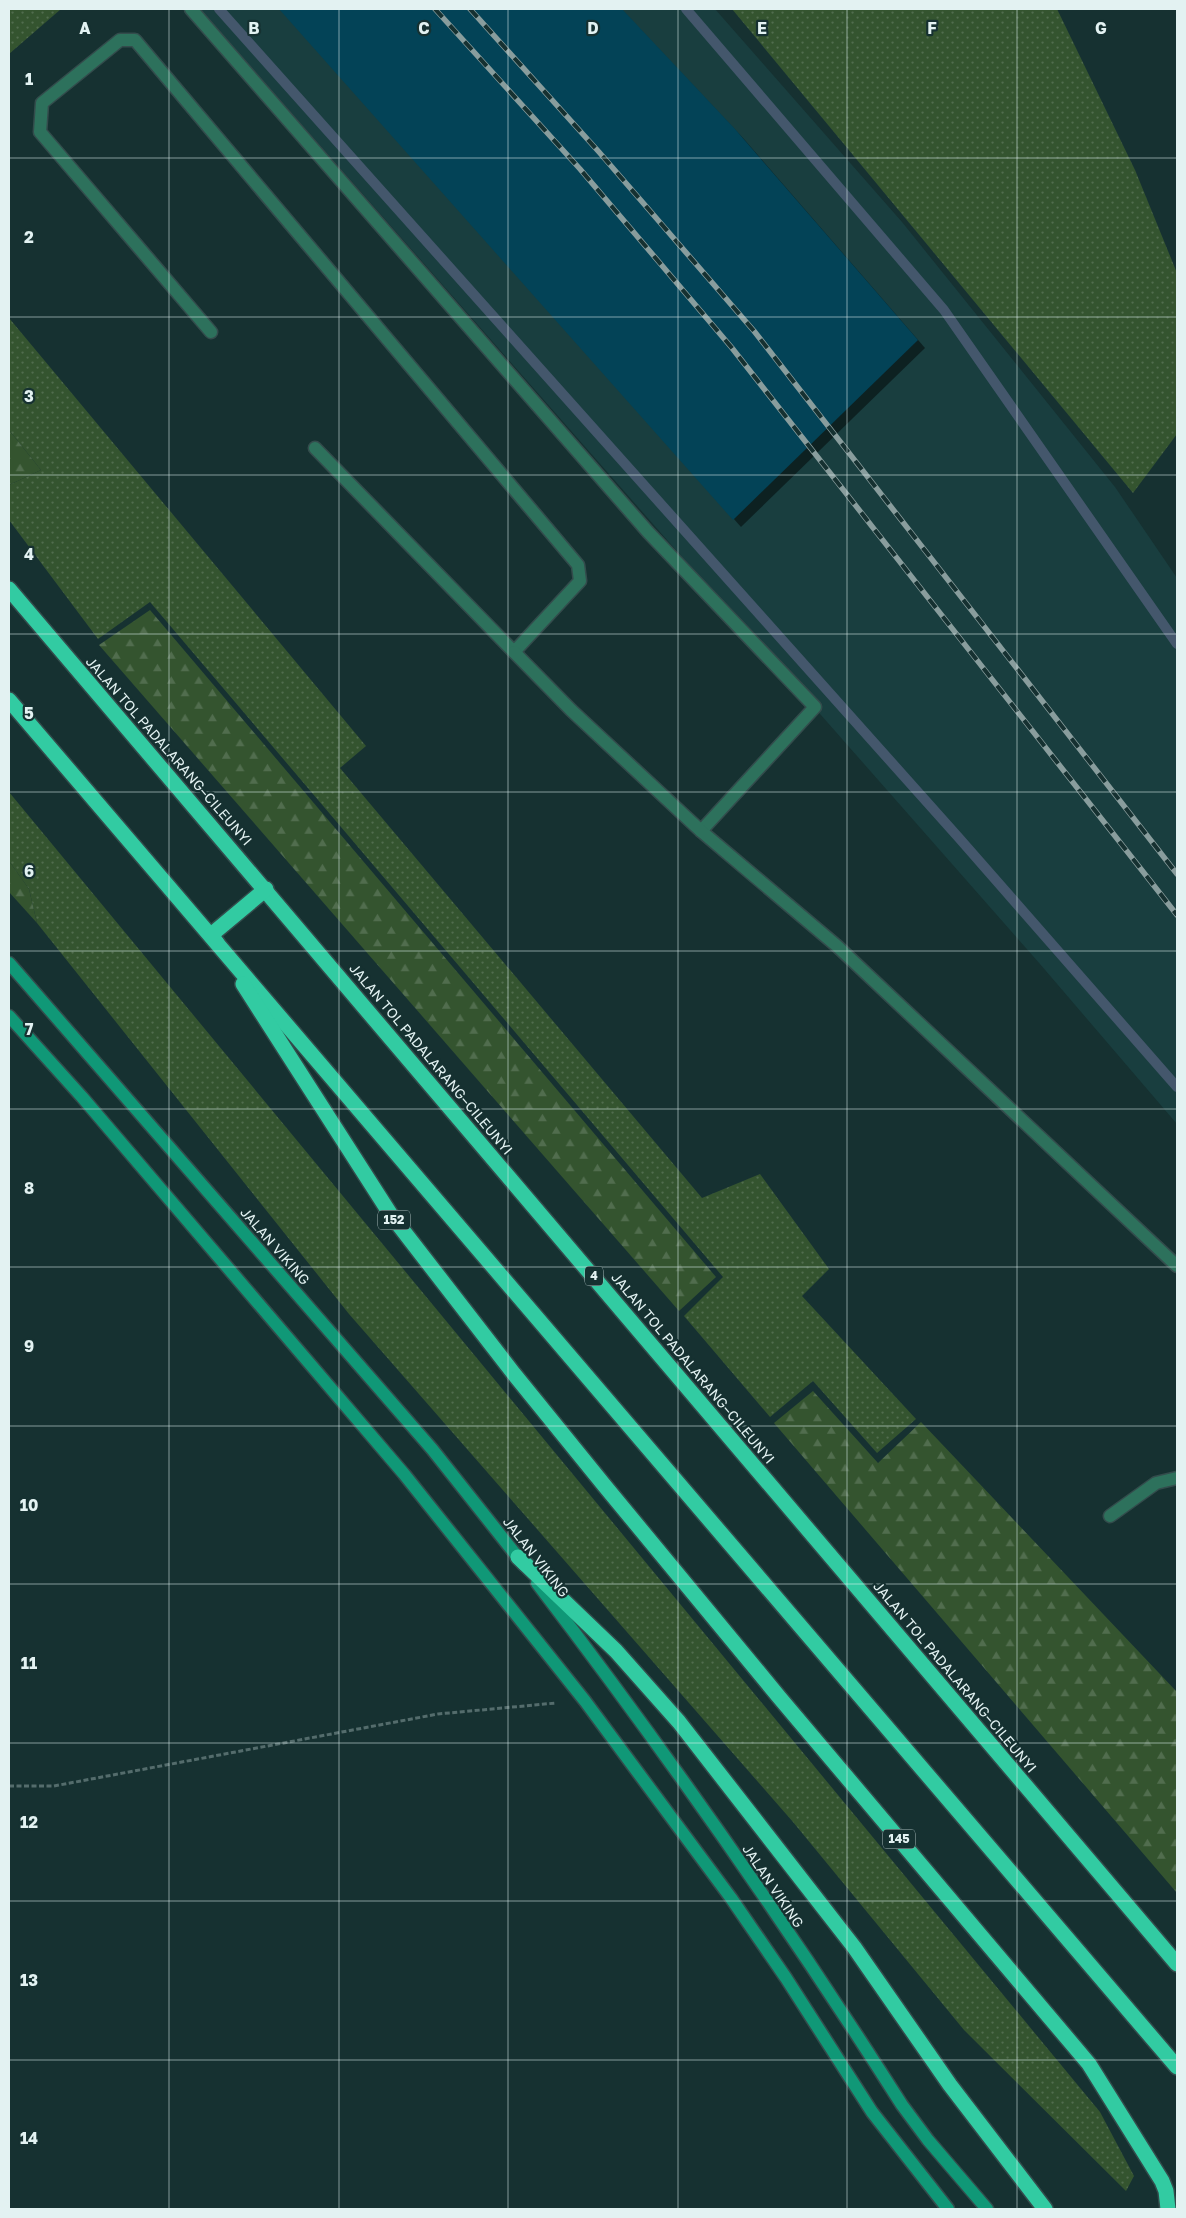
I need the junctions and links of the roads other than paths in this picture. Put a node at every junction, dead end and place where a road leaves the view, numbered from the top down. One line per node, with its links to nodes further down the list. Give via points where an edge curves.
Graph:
1 (191, 9): 7 (lane, via 648,532 815,707)
2 (211, 332): 5 (lane, via 40,132 42,102 120,40 135,40 578,566 580,581)
3 (315, 448): 5 (lane)
4 (9, 589): 8 (highway, JALAN TOL PADALARANG–CILEUNYI / 4)
5 (514, 652): 7 (lane, via 570,710)
6 (9, 700): 9 (highway)
7 (701, 831): 12 (lane, via 837,946)
8 (266, 890): 9 (highway); 17 (highway, JALAN TOL PADALARANG–CILEUNYI / 4)
9 (212, 935): 14 (highway, 152, via 391,1215); 18 (highway)
10 (9, 963): 16 (street, JALAN VIKING, via 432,1449)
11 (9, 1016): 19 (street, via 89,1105 397,1467 586,1701 731,1898 872,2112)
12 (1177, 1266)
13 (1177, 1478): 15 (lane, via 1156,1483)
14 (604, 1485): 22 (highway, 145, via 1089,2064 1162,2181)
15 (1110, 1516)
16 (518, 1557): 20 (street, JALAN VIKING, via 619,1690 749,1875 902,2105); 21 (highway, via 616,1651 679,1722 854,1947 950,2085)
17 (1177, 1964)
18 (1177, 2067)
19 (948, 2209)
20 (987, 2209)
21 (1045, 2209)
22 (1168, 2209)

